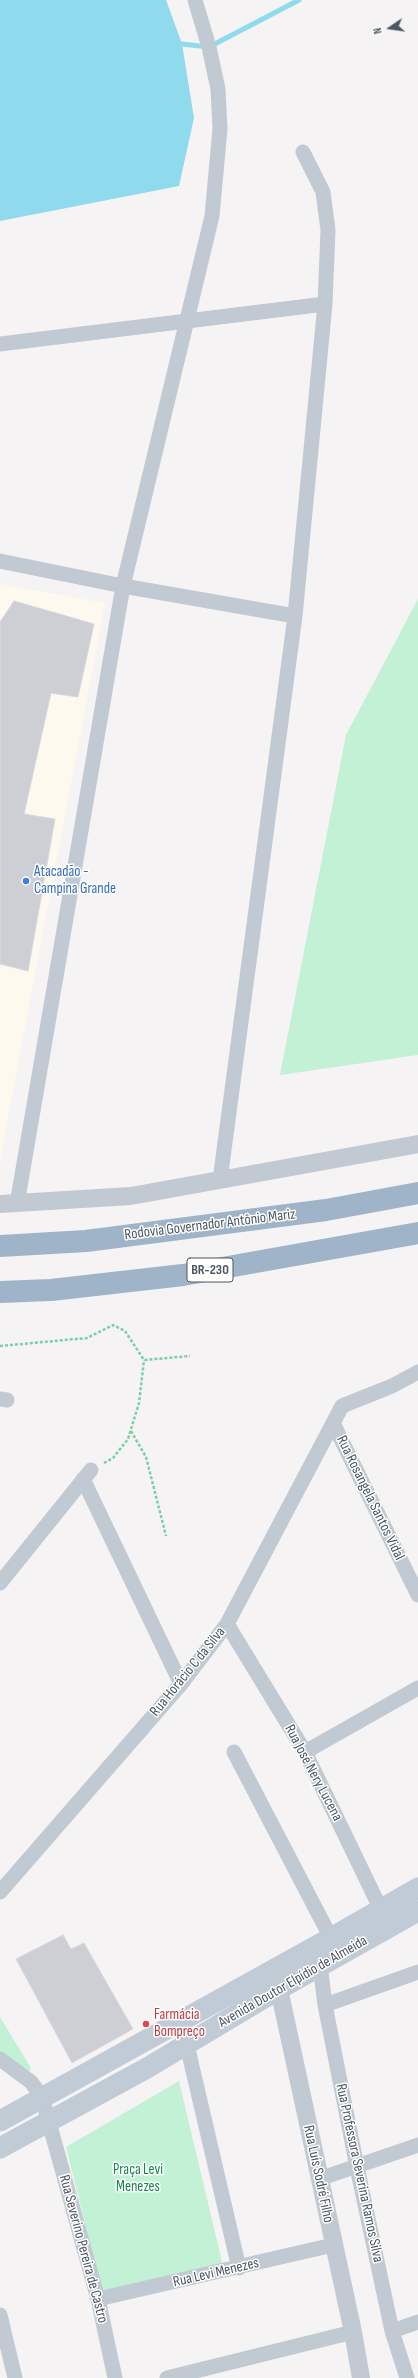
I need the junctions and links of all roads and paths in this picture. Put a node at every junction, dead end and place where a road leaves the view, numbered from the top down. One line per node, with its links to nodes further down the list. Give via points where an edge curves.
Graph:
1 (195, 0): 4 (street, via 210,47 218,89 220,130 212,216)
2 (303, 152): 3 (street, via 323,192 328,230)
3 (325, 304): 4 (street); 8 (street)
4 (186, 321): 5 (street); 7 (street)
5 (0, 344)
6 (0, 561): 7 (street)
7 (123, 586): 8 (street); 12 (street)
8 (295, 616): 10 (street)
9 (418, 1144): 10 (street)
10 (220, 1180): 12 (street, via 132,1196)
11 (418, 1193): 14 (highway, Rodovia Governador Antônio Mariz, via 326,1210 86,1241)
12 (8, 1204)
13 (418, 1233): 15 (highway, BR-230, via 184,1275 51,1290)
14 (0, 1246)
15 (0, 1292)
16 (0, 1346): 18 (path, via 87,1338 113,1325 125,1331)
17 (190, 1356): 18 (path)
18 (144, 1360): 21 (path, via 139,1403)
19 (418, 1372): 20 (street, Rua Horácio C da Silva, via 392,1386 342,1406)
20 (333, 1423): 25 (street, Rua Rosangela Santos Vidal); 26 (street, Rua Horácio C da Silva)
21 (131, 1431): 22 (path, via 113,1458); 23 (path, via 146,1457)
22 (87, 1474): 24 (street); 27 (street)
23 (166, 1536)
24 (0, 1583)
25 (418, 1595)
26 (227, 1624): 27 (street, Rua Horácio C da Silva); 30 (street, Rua José Nery Lucena)
27 (181, 1684): 32 (street, Rua Horácio C da Silva)
28 (418, 1688): 30 (street)
29 (234, 1752): 35 (street)
30 (305, 1752): 34 (street, Rua José Nery Lucena)
31 (418, 1888): 34 (main road, Avenida Doutor Elpídio de Almeida)
32 (0, 1892)
33 (418, 1911): 34 (main road, Avenida Doutor Elpídio de Almeida)
34 (384, 1917): 35 (main road, Avenida Doutor Elpídio de Almeida); 36 (main road, Avenida Doutor Elpídio de Almeida)
35 (331, 1938): 38 (main road, Avenida Doutor Elpídio de Almeida)
36 (320, 1965): 38 (main road, Avenida Doutor Elpídio de Almeida); 39 (street, Rua Professora Severina Ramos Silva)
37 (418, 1972): 39 (street)
38 (275, 1980): 40 (main road, Avenida Doutor Elpídio de Almeida); 42 (main road, Avenida Doutor Elpídio de Almeida); 48 (street, Rua Luís Sodré Filho)
39 (325, 2005): 47 (street, Rua Professora Severina Ramos Silva)
40 (187, 2045): 44 (main road, Avenida Doutor Elpídio de Almeida); 50 (street)
41 (0, 2059): 42 (street, via 31,2082)
42 (42, 2097): 43 (main road, Avenida Doutor Elpídio de Almeida); 44 (street, Rua Severino Pereira de Castro)
43 (0, 2120)
44 (49, 2120): 46 (main road, Avenida Doutor Elpídio de Almeida); 51 (street, Rua Severino Pereira de Castro)
45 (418, 2145): 47 (street)
46 (0, 2148)
47 (357, 2167): 48 (street); 55 (street, Rua Professora Severina Ramos Silva)
48 (320, 2179): 49 (street, Rua Luís Sodré Filho)
49 (333, 2245): 50 (street, Rua Levi Menezes); 54 (street, Rua Luís Sodré Filho)
50 (239, 2268): 51 (street, Rua Levi Menezes)
51 (98, 2299): 57 (street, Rua Severino Pereira de Castro)
52 (0, 2315): 56 (street)
53 (418, 2322): 55 (street)
54 (353, 2332): 58 (street); 59 (street, Rua Luís Sodré Filho)
55 (392, 2332): 60 (street, Rua Professora Severina Ramos Silva)
56 (15, 2378)
57 (115, 2378)
58 (167, 2378)
59 (360, 2378)
60 (406, 2378)

